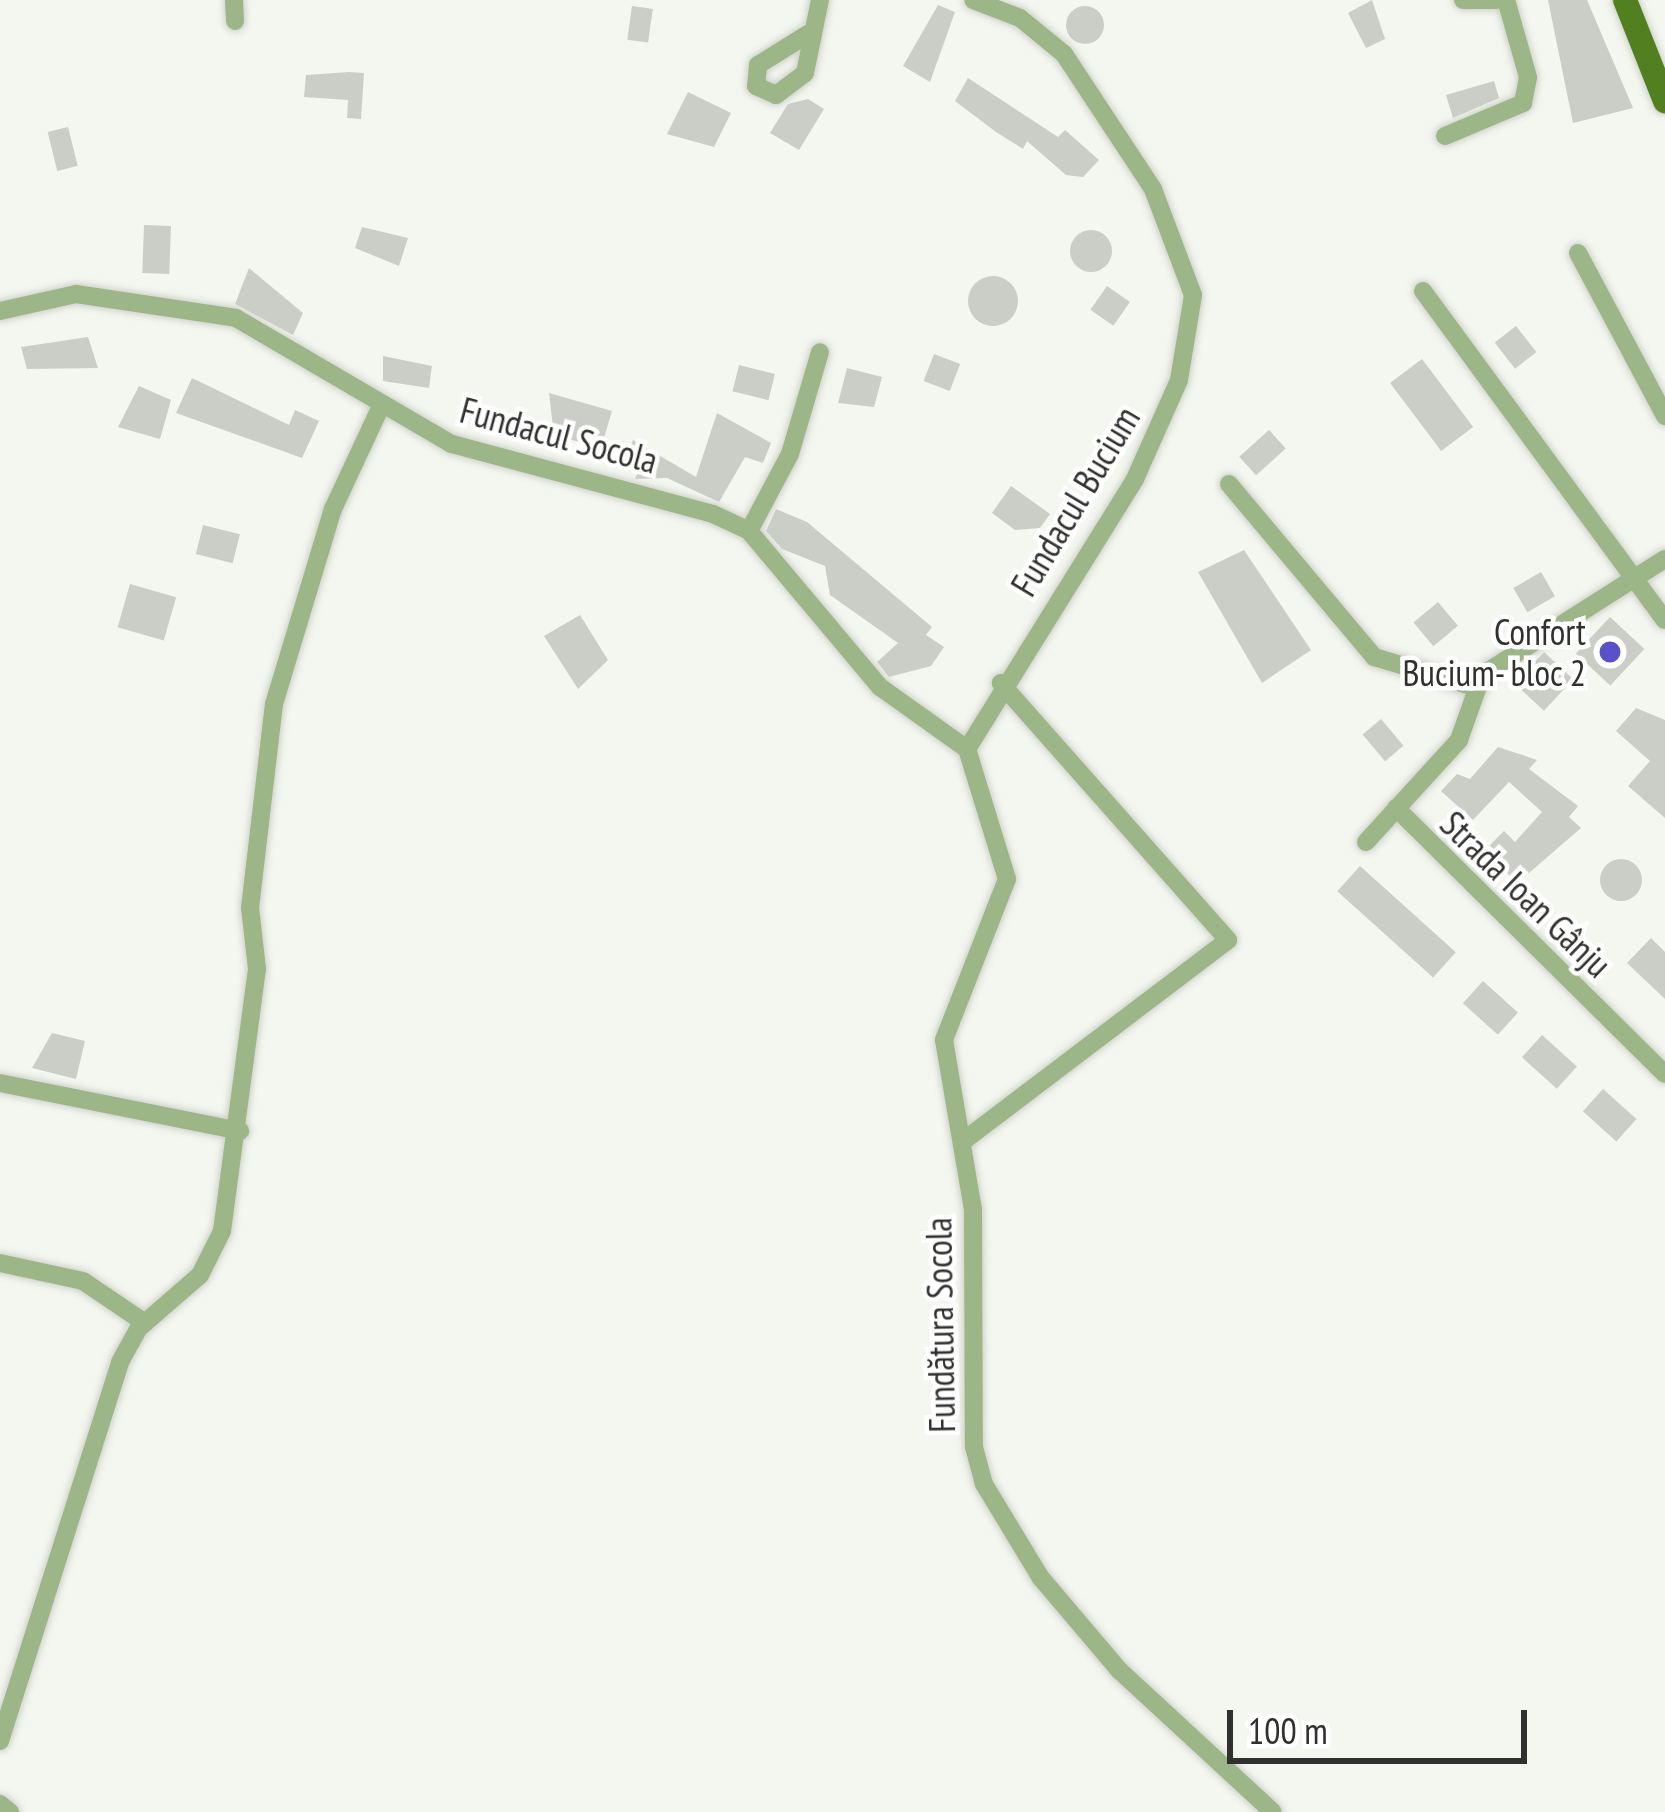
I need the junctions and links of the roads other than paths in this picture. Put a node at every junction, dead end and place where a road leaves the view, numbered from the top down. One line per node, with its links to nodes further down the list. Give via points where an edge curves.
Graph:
1 (234, 0): 8 (street)
2 (820, 0): 9 (street)
3 (973, 0): 23 (street, Fundacul Bucium, via 1020,18 1064,54 1154,189 1192,295 1179,380 1135,479)
4 (1462, 0): 5 (street)
5 (1496, 0)
6 (1506, 0): 11 (street, via 1528,77 1523,103)
7 (1625, 0): 10 (main road)
8 (235, 21)
9 (808, 34)
10 (1665, 101)
11 (1445, 136)
12 (1578, 253): 17 (street)
13 (1424, 292): 21 (street)
14 (0, 311): 16 (street, Fundacul Socola, via 76,294 219,314 293,346)
15 (820, 352): 19 (street, via 790,454)
16 (380, 408): 19 (street, Fundacul Socola, via 452,444 681,502); 30 (street, via 333,508 274,704)
17 (1665, 416)
18 (1229, 484): 24 (street, via 1374,656)
19 (748, 531): 25 (street, Fundacul Socola, via 848,657)
20 (1665, 559): 21 (street)
21 (1627, 577): 22 (street); 24 (street, via 1501,657)
22 (1665, 620)
23 (1001, 683): 25 (street, Fundacul Bucium); 31 (street, via 1228,940)
24 (1474, 687): 26 (street, via 1459,740)
25 (967, 749): 31 (street, Fundătura Socola, via 1007,879 944,1040)
26 (1396, 808): 27 (street); 28 (street, Strada Ioan Gânju)
27 (1366, 842)
28 (1665, 1074)
29 (0, 1082): 30 (street)
30 (240, 1131): 33 (street, via 209,1261)
31 (966, 1139): 37 (street, Fundătura Socola, via 974,1447 984,1484 1041,1578 1119,1670)
32 (0, 1263): 33 (street, via 82,1281)
33 (146, 1323): 34 (street, via 120,1362)
34 (0, 1741)
35 (0, 1804): 36 (street)
36 (10, 1812)
37 (1273, 1812)

